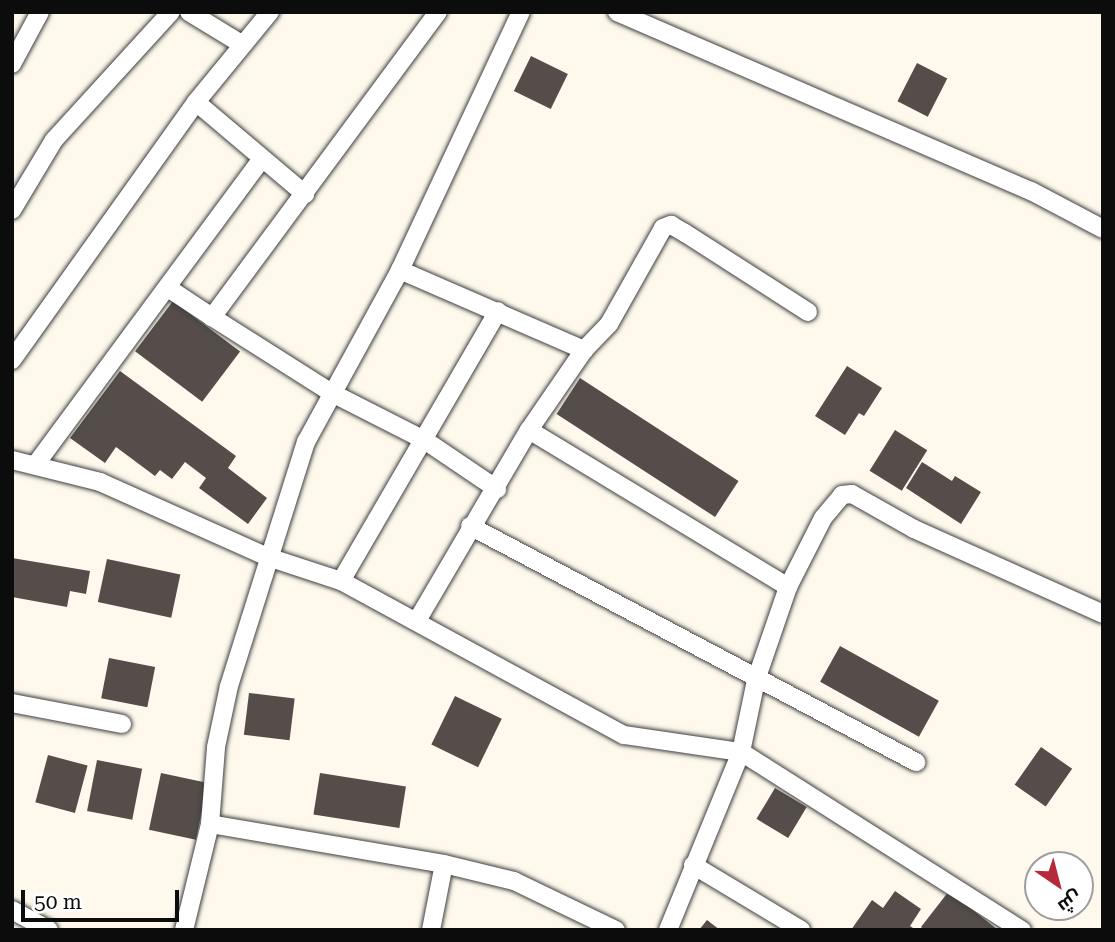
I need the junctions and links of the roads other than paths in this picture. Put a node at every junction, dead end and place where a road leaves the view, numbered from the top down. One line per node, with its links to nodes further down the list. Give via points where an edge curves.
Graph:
1 (40, 12): 9 (street)
2 (171, 12): 13 (street, via 70,119)
3 (188, 12): 8 (street)
4 (270, 12): 8 (street)
5 (438, 12): 12 (street)
6 (521, 12): 15 (street)
7 (617, 12): 14 (street, via 1031,191)
8 (243, 45): 10 (street)
9 (12, 64)
10 (195, 102): 11 (street); 21 (street)
11 (261, 160): 12 (street); 16 (street)
12 (305, 194): 19 (street)
13 (12, 210)
14 (1103, 229)
15 (400, 270): 17 (street); 22 (street)
16 (168, 288): 19 (street); 26 (street)
17 (498, 311): 20 (street); 24 (street)
18 (808, 312): 20 (street, via 667,226 609,324)
19 (212, 317): 22 (street)
20 (584, 350): 23 (street)
21 (12, 360)
22 (330, 392): 24 (street); 29 (street, via 306,442)
23 (529, 430): 27 (street); 31 (street)
24 (426, 440): 27 (street); 30 (street)
25 (12, 460): 26 (street)
26 (36, 464): 29 (street, via 100,482)
27 (497, 489): 28 (street)
28 (470, 526): 33 (street); 34 (street)
29 (268, 557): 30 (street); 39 (street, via 229,686 216,747)
30 (341, 581): 33 (street)
31 (788, 587): 32 (street, via 828,510 842,495 852,494 914,529); 34 (street)
32 (1103, 614)
33 (418, 620): 37 (street, via 624,735)
34 (756, 680): 37 (street); 38 (street)
35 (12, 703): 36 (street)
36 (122, 724)
37 (741, 752): 41 (street); 49 (street)
38 (916, 762)
39 (210, 824): 40 (street); 44 (street)
40 (444, 864): 45 (street); 46 (street, via 514,881)
41 (693, 865): 47 (street); 48 (street)
42 (12, 910): 43 (street)
43 (49, 930)
44 (184, 930)
45 (431, 930)
46 (615, 930)
47 (668, 930)
48 (801, 930)
49 (1022, 930)

